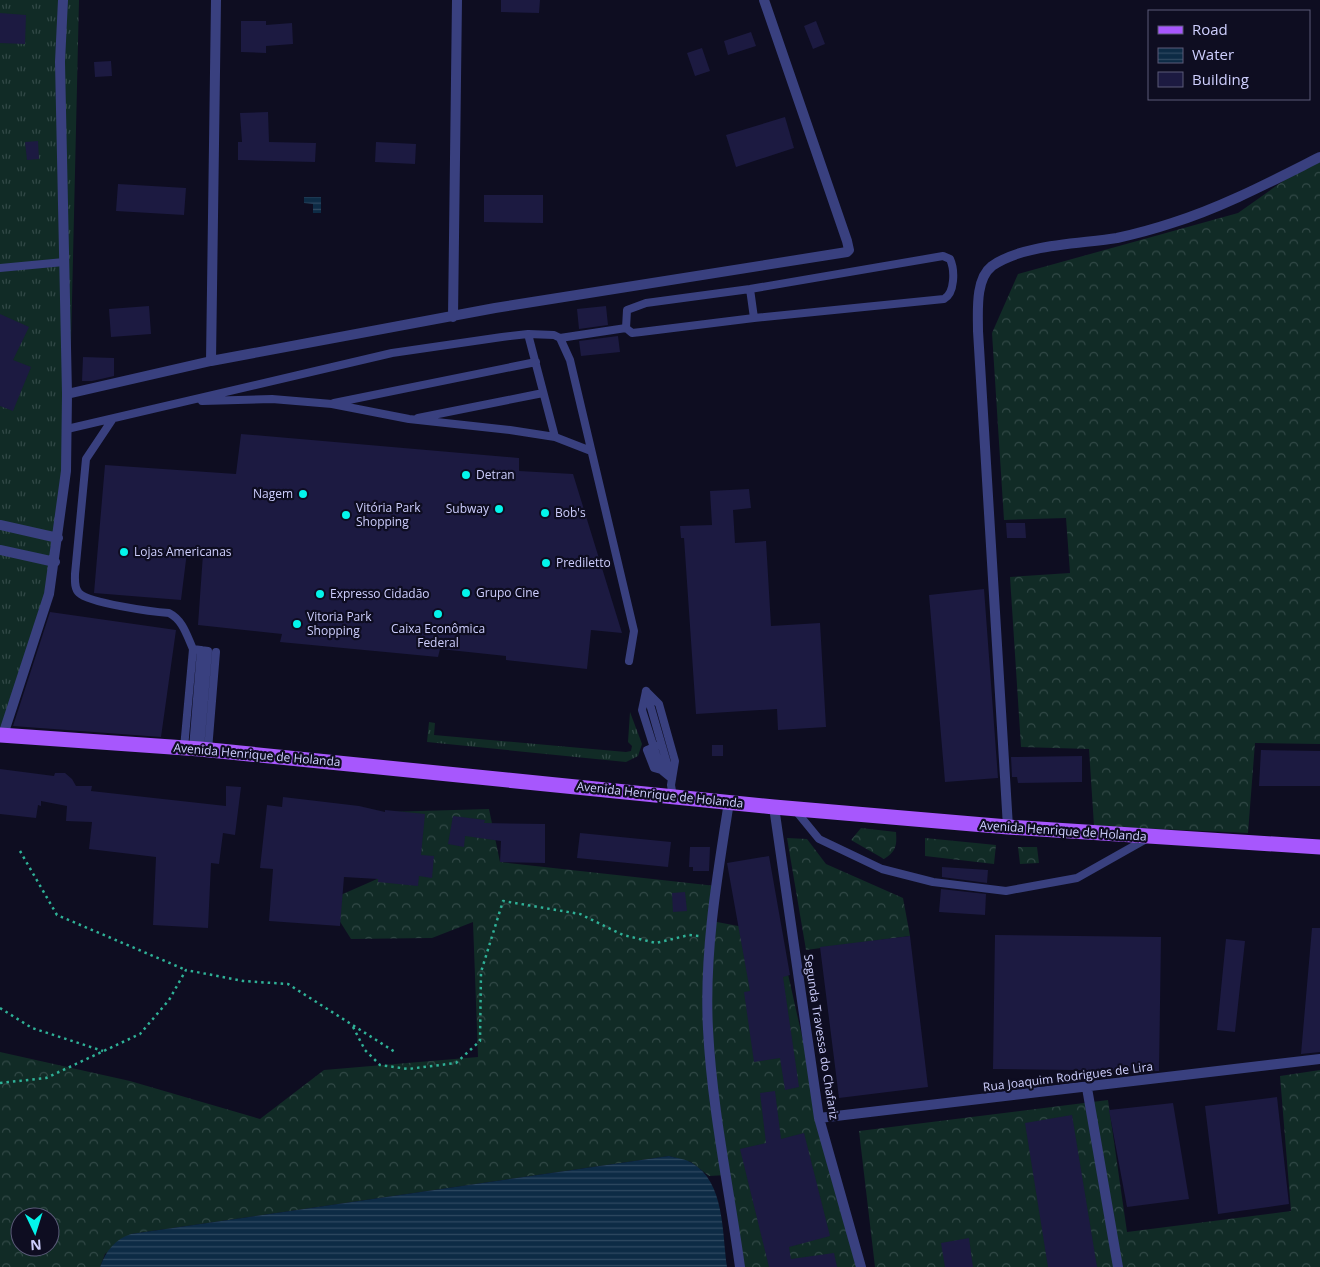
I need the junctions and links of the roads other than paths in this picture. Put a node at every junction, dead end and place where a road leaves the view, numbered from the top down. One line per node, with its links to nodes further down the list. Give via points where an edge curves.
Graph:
1 (63, 0): 6 (street, via 60,62)
2 (216, 0): 14 (street)
3 (457, 0): 9 (street)
4 (764, 0): 9 (street, via 849,250)
5 (1320, 157): 40 (street, via 1229,202 1172,223 1119,237 1007,258 990,267 983,279 978,331)
6 (64, 262): 7 (lane); 17 (street)
7 (0, 268)
8 (750, 289): 10 (lane); 10 (lane, via 944,256 952,262 952,290 944,299); 11 (lane, via 631,307 626,312)
9 (453, 317): 14 (street)
10 (754, 318): 11 (lane, via 632,333)
11 (626, 328): 13 (lane)
12 (528, 334): 13 (lane); 15 (lane); 18 (lane, via 392,353)
13 (560, 338): 24 (lane, via 570,360)
14 (210, 361): 17 (street)
15 (536, 362): 16 (lane); 19 (lane)
16 (543, 393): 21 (lane); 23 (lane)
17 (67, 394): 22 (street)
18 (180, 402): 19 (lane, via 272,399); 20 (lane)
19 (332, 404): 21 (lane)
20 (112, 420): 22 (lane); 29 (lane, via 86,459 75,586 90,600 174,616)
21 (409, 420): 23 (lane)
22 (67, 429): 26 (street)
23 (555, 437): 24 (lane)
24 (591, 451): 30 (lane, via 634,631)
25 (0, 525): 26 (street)
26 (58, 538): 28 (street)
27 (0, 550): 28 (street)
28 (55, 562): 31 (street, via 50,594)
29 (204, 651): 34 (lane); 34 (lane)
30 (629, 661)
31 (1, 735): 34 (main road, Avenida Henrique de Holanda)
32 (670, 742): 33 (lane); 33 (lane, via 659,704 646,691); 35 (lane, via 675,761)
33 (658, 746): 35 (lane); 35 (lane, via 661,770)
34 (196, 749): 36 (main road, Avenida Henrique de Holanda)
35 (672, 779): 36 (lane)
36 (673, 797): 37 (main road, Avenida Henrique de Holanda)
37 (729, 802): 38 (main road, Avenida Henrique de Holanda); 46 (street, via 710,938 708,1029)
38 (774, 807): 39 (main road, Avenida Henrique de Holanda); 45 (street, Segunda Travessa do Chafariz)
39 (794, 809): 40 (main road, Avenida Henrique de Holanda); 41 (lane, via 819,839 882,869 933,882 1006,891 1077,878)
40 (1008, 828): 41 (main road, Avenida Henrique de Holanda)
41 (1151, 837): 42 (main road, Avenida Henrique de Holanda)
42 (1320, 847)
43 (1320, 1059): 44 (street, Rua Joaquim Rodrigues de Lira)
44 (1087, 1088): 45 (street, Rua Joaquim Rodrigues de Lira); 48 (street)
45 (819, 1118): 47 (street, Segunda Travessa do Chafariz)
46 (740, 1267)
47 (862, 1267)
48 (1118, 1267)

